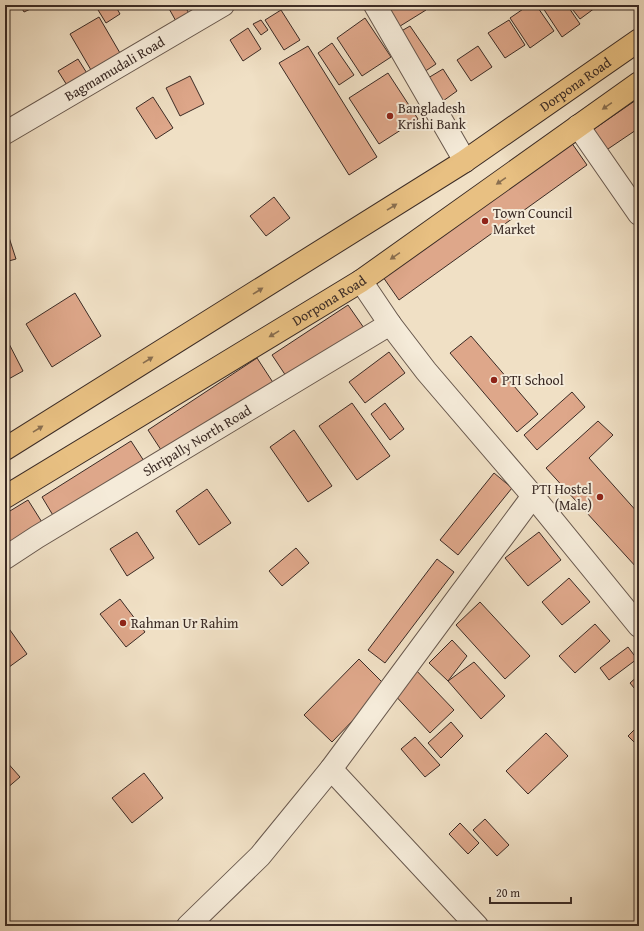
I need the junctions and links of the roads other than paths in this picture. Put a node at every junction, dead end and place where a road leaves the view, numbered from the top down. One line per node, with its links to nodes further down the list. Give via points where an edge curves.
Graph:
1 (223, 5): 6 (street, Bagmamudali Road)
2 (375, 5): 7 (street)
3 (639, 40): 7 (main road, Dorpona Road)
4 (639, 83): 5 (main road, Dorpona Road, one-way to 5)
5 (578, 126): 8 (street); 9 (main road, Dorpona Road, one-way to 9)
6 (5, 133)
7 (465, 161): 11 (main road, Dorpona Road, one-way to 7)
8 (639, 214)
9 (361, 281): 10 (street); 13 (main road, Dorpona Road, one-way to 13)
10 (390, 324): 12 (street, via 426,371); 14 (street, Shripally North Road, via 47,530)
11 (5, 449)
12 (533, 496): 15 (street); 16 (street)
13 (5, 497)
14 (5, 558)
15 (639, 626)
16 (331, 769): 17 (street, via 260,856); 18 (street)
17 (188, 926)
18 (477, 926)

